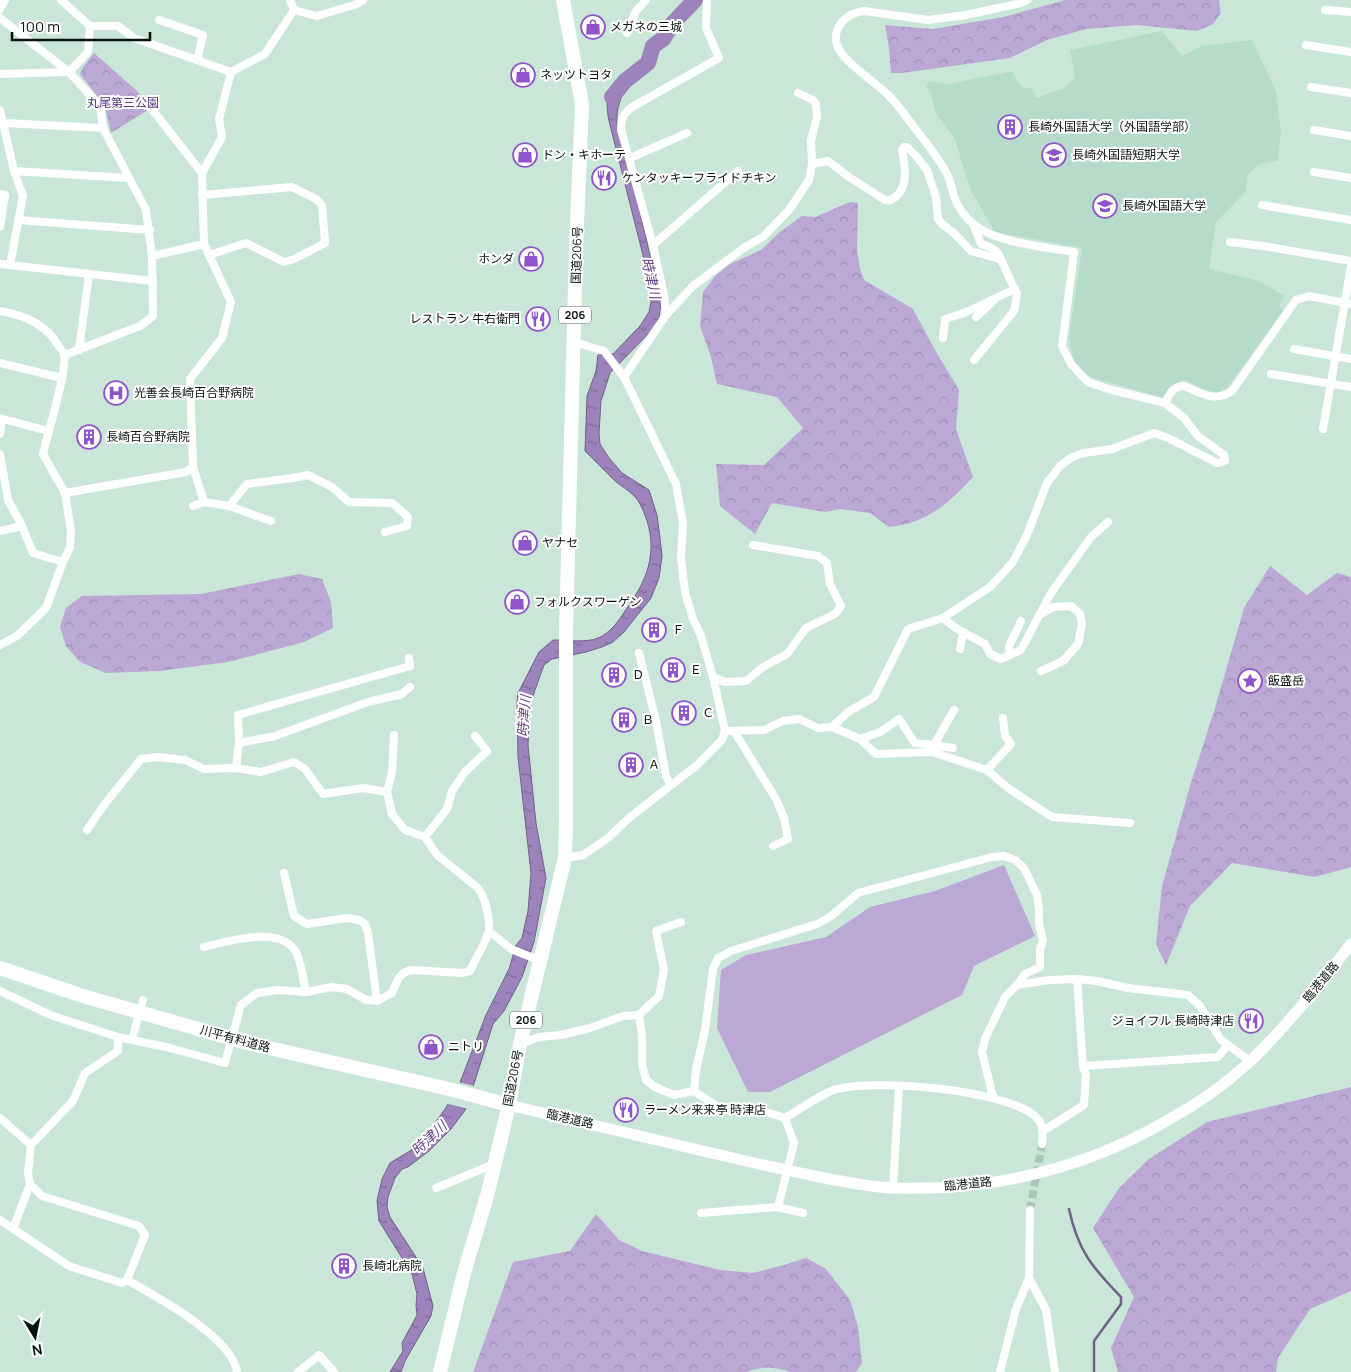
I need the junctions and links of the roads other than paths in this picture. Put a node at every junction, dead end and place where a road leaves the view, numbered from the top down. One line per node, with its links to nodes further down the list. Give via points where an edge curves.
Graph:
1 (5, 0): 9 (street)
2 (61, 0): 15 (street)
3 (290, 0): 10 (street)
4 (363, 0): 10 (street, via 317,16)
5 (563, 0): 68 (highway, 国道206号 / 206, via 582,104)
6 (646, 0): 16 (street, via 636,11)
7 (1027, 0): 46 (street, via 966,15 928,20 856,12 844,19 836,34 843,55 889,96 938,157 955,201)
8 (707, 1): 33 (street, via 706,28 719,58 624,113 621,130)
9 (0, 9)
10 (294, 10): 21 (street, via 266,54)
11 (1325, 10): 12 (street)
12 (1351, 12)
13 (0, 18): 20 (street)
14 (160, 20): 19 (street, via 203,35)
15 (90, 26): 19 (street, via 118,26 134,38); 20 (street, via 88,52)
16 (627, 34)
17 (1306, 45): 18 (street)
18 (1351, 52)
19 (197, 60): 21 (street)
20 (69, 72): 22 (street); 29 (street, via 100,106)
21 (231, 72): 38 (street, via 219,119 222,138)
22 (0, 74)
23 (1311, 87): 25 (street)
24 (798, 93): 34 (street, via 816,104 818,117 811,140)
25 (1351, 93)
26 (151, 108): 38 (street)
27 (0, 110): 28 (street)
28 (4, 123): 29 (street); 35 (street)
29 (103, 128): 39 (street)
30 (1314, 130): 32 (street)
31 (688, 133): 33 (street)
32 (1351, 136)
33 (630, 158): 51 (street)
34 (812, 164): 54 (street, via 828,160 885,200 891,200 903,187 902,149 907,147 927,170 936,197 938,219 942,224 971,250); 65 (street, via 809,180 789,210 763,237 693,286)
35 (14, 171): 39 (street); 44 (street, via 23,196)
36 (738, 171): 51 (street)
37 (1314, 172): 40 (street)
38 (202, 174): 42 (street)
39 (128, 178): 48 (street, via 146,210)
40 (1351, 178)
41 (0, 194): 47 (street, via 5,195)
42 (202, 195): 50 (street); 52 (street, via 292,186 322,205 325,243 294,259 284,262 246,243)
43 (1262, 205): 45 (street)
44 (18, 220): 48 (street); 57 (street)
45 (1351, 220)
46 (973, 224): 54 (street, via 981,244 992,248); 81 (street, via 997,237 1074,252 1062,346 1066,357 1088,382)
47 (0, 227)
48 (150, 230): 53 (street)
49 (1230, 242): 55 (street)
50 (204, 244): 52 (street); 53 (street)
51 (653, 245): 65 (street)
52 (209, 255): 87 (street, via 231,302 222,338 190,378)
53 (152, 256): 60 (street)
54 (1000, 259): 61 (street)
55 (1351, 261)
56 (0, 264): 57 (street)
57 (10, 265): 59 (street)
58 (1351, 266): 63 (street)
59 (89, 274): 60 (street); 70 (street)
60 (153, 281): 70 (street, via 154,316 140,326)
61 (1015, 289): 62 (street); 74 (street, via 1014,311)
62 (996, 298): 66 (street); 67 (street, via 964,313 942,316)
63 (1347, 303): 72 (street); 81 (street, via 1310,296 1296,300 1232,391 1212,397 1180,386 1170,392)
64 (0, 311): 71 (street, via 28,318 52,334)
65 (666, 315): 77 (street)
66 (976, 317)
67 (943, 338)
68 (574, 342): 77 (street, via 604,351); 130 (highway, 国道206号 / 206, via 566,632)
69 (1294, 349): 72 (street)
70 (79, 350): 71 (street)
71 (65, 356): 78 (street)
72 (1335, 356): 73 (street); 79 (street)
73 (1351, 359)
74 (974, 360)
75 (0, 364): 78 (street)
76 (1271, 374): 79 (street)
77 (624, 377): 109 (street, via 676,484 683,523 681,558 685,592)
78 (62, 378): 84 (street)
79 (1330, 383): 80 (street); 83 (street)
80 (1351, 386)
81 (1165, 403): 100 (street, via 1184,418 1198,436 1224,455 1225,461 1217,463 1154,434 1112,449 1072,457 1047,483 1013,562 990,587)
82 (1, 418): 84 (street); 85 (street)
83 (1323, 429)
84 (48, 431): 88 (street, via 43,454)
85 (0, 434)
86 (0, 454): 94 (street, via 8,500)
87 (193, 467): 88 (street, via 186,472); 89 (street)
88 (64, 493): 98 (street, via 71,531 70,547)
89 (204, 502): 90 (street); 91 (street)
90 (194, 506)
91 (228, 506): 92 (street); 96 (street, via 247,484 308,475 350,502 392,503 408,517 407,526)
92 (272, 521)
93 (1108, 522): 99 (street, via 1091,537 1051,593)
94 (22, 526): 95 (street); 98 (street, via 32,553)
95 (0, 531)
96 (385, 532)
97 (753, 545): 109 (street, via 818,556 826,563 830,584 841,606 836,614 806,628 787,654 746,681 725,682)
98 (63, 562): 103 (street, via 46,608 17,636)
99 (1041, 614): 106 (street, via 1021,650); 108 (street, via 1053,606 1070,606 1080,614 1082,624 1078,644 1063,661)
100 (943, 618): 102 (street); 113 (street, via 908,630 874,697 848,712)
101 (1021, 621): 106 (street, via 1009,646)
102 (963, 632): 104 (street); 106 (street, via 985,644 990,654 996,657 1001,659)
103 (0, 645)
104 (960, 649)
105 (639, 653): 124 (street)
106 (1010, 655)
107 (409, 658): 119 (street, via 410,666 238,715)
108 (1041, 671)
109 (713, 677): 114 (street)
110 (410, 687): 119 (street, via 402,694 368,702 275,736)
111 (954, 710): 120 (street)
112 (1003, 718): 123 (street, via 1005,736 1010,744)
113 (832, 728): 115 (street, via 818,728 799,719 783,721 764,730); 118 (street)
114 (725, 731): 115 (street); 124 (street, via 722,740 697,766)
115 (734, 731): 129 (street, via 776,799 784,818 788,839)
116 (394, 735): 125 (street, via 392,772)
117 (475, 736): 128 (street, via 487,751 465,772 452,791 447,809)
118 (860, 739): 120 (street, via 880,732 899,719 916,743); 123 (street, via 876,754 932,752)
119 (239, 743): 122 (street)
120 (934, 745): 121 (street)
121 (953, 748)
122 (236, 768): 125 (street, via 261,772 294,762 305,770 323,794 363,788); 127 (street, via 204,769 185,760 141,759)
123 (987, 770): 126 (street, via 1052,817)
124 (670, 784): 130 (street, via 608,838 583,855)
125 (387, 792): 128 (street, via 392,814 405,830)
126 (1130, 823)
127 (87, 830)
128 (425, 838): 133 (street, via 438,855 483,894)
129 (772, 846)
130 (565, 858): 136 (highway, 国道206号 / 206)
131 (284, 873): 144 (street, via 294,916 307,924 347,918 364,924)
132 (681, 922): 145 (street, via 656,931 664,970 659,996)
133 (489, 931): 136 (street, via 511,948); 144 (street, via 470,970 462,973 404,971 392,993)
134 (1351, 944): 150 (street, 臨港道路, via 1305,1002)
135 (204, 947): 142 (street, via 270,936 286,943 296,952)
136 (536, 959): 148 (highway, 国道206号 / 206)
137 (0, 968): 154 (highway, 川平有料道路, via 99,1001 247,1043)
138 (0, 976): 154 (highway, 川平有料道路, via 118,1015 252,1050)
139 (1077, 979): 140 (street); 149 (street, via 1188,995); 151 (street)
140 (1017, 985): 153 (street, via 1025,974 1040,967 1043,941 1037,895 1024,868 1015,860 1004,856 992,857 858,893 830,918 718,958 712,969); 155 (street, via 1005,997 982,1052)
141 (0, 991): 147 (street, via 53,1016)
142 (306, 992): 144 (street, via 332,987); 147 (street, via 278,990 257,993 242,1005 225,1063)
143 (143, 1000): 146 (street)
144 (377, 1001)
145 (640, 1015): 148 (street, via 623,1016 561,1036 539,1037); 153 (street, via 642,1064 646,1080 674,1095)
146 (133, 1036)
147 (118, 1038): 161 (street, via 118,1051 85,1073 73,1101)
148 (520, 1044): 156 (highway, 国道206号 / 206)
149 (1228, 1045): 150 (street); 151 (street, via 1218,1057)
150 (1250, 1061): 165 (street, 臨港道路, via 1202,1100 1145,1134 1074,1164 1026,1177 962,1187)
151 (1083, 1066): 159 (street, via 1086,1075 1084,1105)
152 (899, 1086): 155 (street, via 956,1090); 158 (street, via 859,1086 831,1091); 165 (street)
153 (694, 1091): 158 (street, via 718,1107 760,1110)
154 (447, 1092): 156 (highway, 川平有料道路)
155 (993, 1097): 159 (street, via 1038,1119)
156 (509, 1105): 162 (highway, 国道206号 / 206); 165 (street, 臨港道路, via 789,1171)
157 (0, 1118): 161 (street)
158 (784, 1118): 166 (street, via 794,1143)
159 (1043, 1131): 160 (street)
160 (1042, 1144)
161 (30, 1145): 163 (street)
162 (494, 1164): 164 (street); 177 (highway, 国道206号 / 206)
163 (30, 1184): 171 (street); 173 (street, via 42,1196 139,1226 144,1235)
164 (436, 1188)
165 (893, 1188)
166 (778, 1207): 168 (street); 169 (street)
167 (1030, 1210): 172 (street)
168 (804, 1213)
169 (701, 1214)
170 (0, 1220): 171 (street)
171 (13, 1229): 173 (street, via 69,1266 122,1283)
172 (1030, 1278): 178 (street, via 1016,1309); 179 (street, via 1046,1310)
173 (127, 1280): 174 (street, via 169,1303 218,1341 236,1363)
174 (237, 1372)
175 (298, 1372): 176 (street, via 319,1355)
176 (334, 1372)
177 (440, 1372)
178 (1000, 1372)
179 (1056, 1372)

